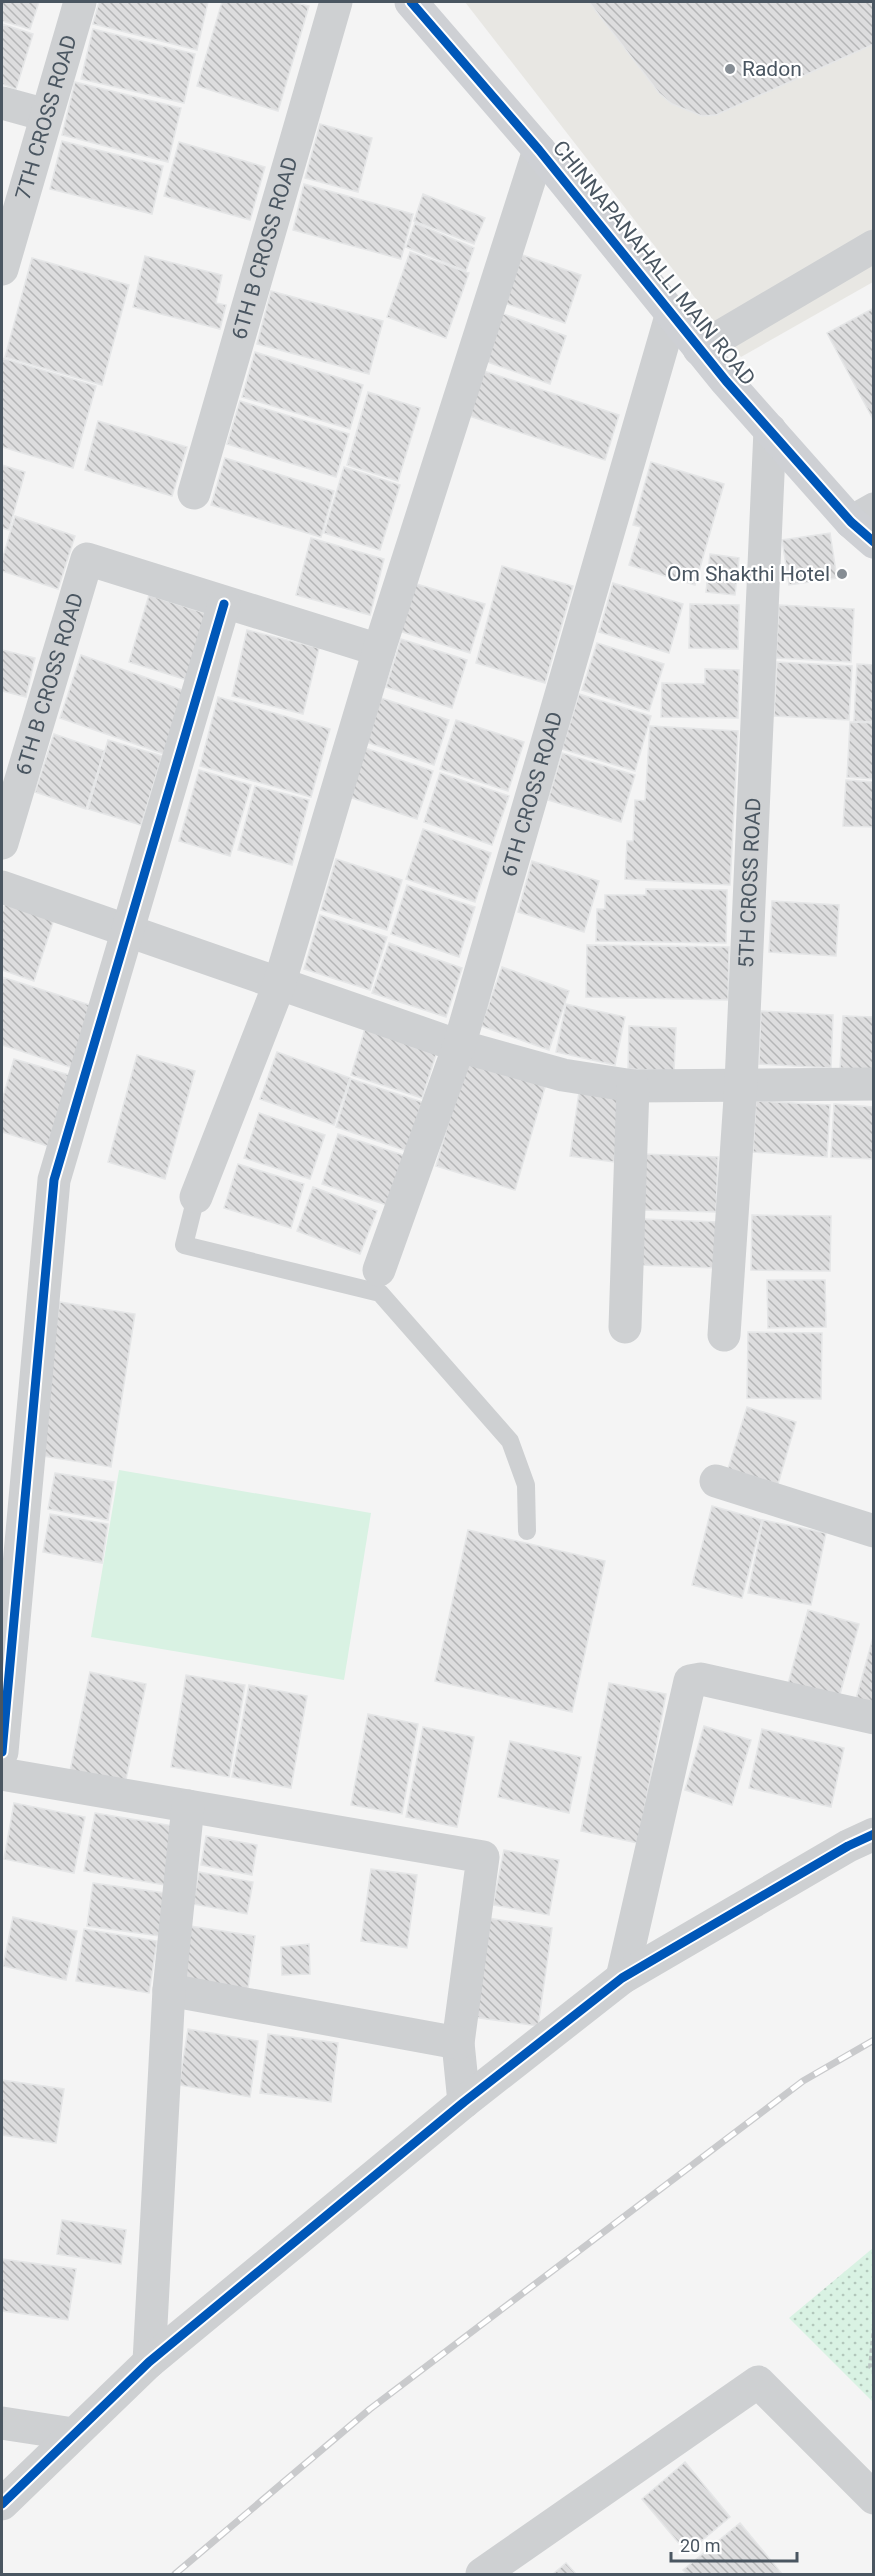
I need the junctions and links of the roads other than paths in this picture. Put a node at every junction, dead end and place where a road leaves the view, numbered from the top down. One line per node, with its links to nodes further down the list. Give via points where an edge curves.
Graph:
1 (80, 2): 5 (street, 7TH CROSS ROAD)
2 (336, 2): 12 (street, 6TH B CROSS ROAD)
3 (411, 2): 6 (street, CHINNAPANAHALLI MAIN ROAD)
4 (2, 103): 5 (street)
5 (46, 115): 8 (street, 7TH CROSS ROAD)
6 (539, 150): 9 (street, CHINNAPANAHALLI MAIN ROAD); 15 (street)
7 (873, 246): 10 (street)
8 (2, 268)
9 (671, 316): 10 (street, CHINNAPANAHALLI MAIN ROAD); 20 (street, 6TH CROSS ROAD)
10 (699, 350): 11 (street, CHINNAPANAHALLI MAIN ROAD)
11 (770, 430): 13 (street, CHINNAPANAHALLI MAIN ROAD); 21 (street, 5TH CROSS ROAD)
12 (194, 493)
13 (866, 524)
14 (224, 604): 15 (street); 16 (street, 6TH B CROSS ROAD, via 87,559); 18 (street)
15 (379, 650): 19 (street)
16 (2, 843)
17 (2, 887): 18 (street)
18 (127, 931): 19 (street); 32 (street, via 54,1180)
19 (279, 985): 20 (street); 24 (street)
20 (459, 1047): 23 (street, via 563,1075); 25 (street, 6TH CROSS ROAD)
21 (741, 1083): 22 (street); 23 (street); 27 (street, 5TH CROSS ROAD)
22 (873, 1084)
23 (633, 1086): 26 (street)
24 (196, 1197): 25 (lane, via 184,1245)
25 (379, 1281): 29 (lane, via 510,1441 526,1485)
26 (625, 1327)
27 (724, 1335)
28 (716, 1481): 30 (street)
29 (527, 1531)
30 (873, 1531)
31 (873, 1718): 36 (street, via 701,1679 690,1681)
32 (2, 1752)
33 (2, 1774): 34 (street)
34 (188, 1806): 37 (street); 38 (street, via 483,1857)
35 (873, 1834): 36 (street)
36 (622, 1978): 39 (street)
37 (169, 1990): 38 (street); 40 (street)
38 (458, 2043): 39 (street)
39 (464, 2102): 40 (street)
40 (148, 2362): 42 (street)
41 (2, 2423): 42 (street)
42 (73, 2434): 44 (street)
43 (873, 2498): 45 (street, via 758,2382)
44 (2, 2504)
45 (482, 2574)

